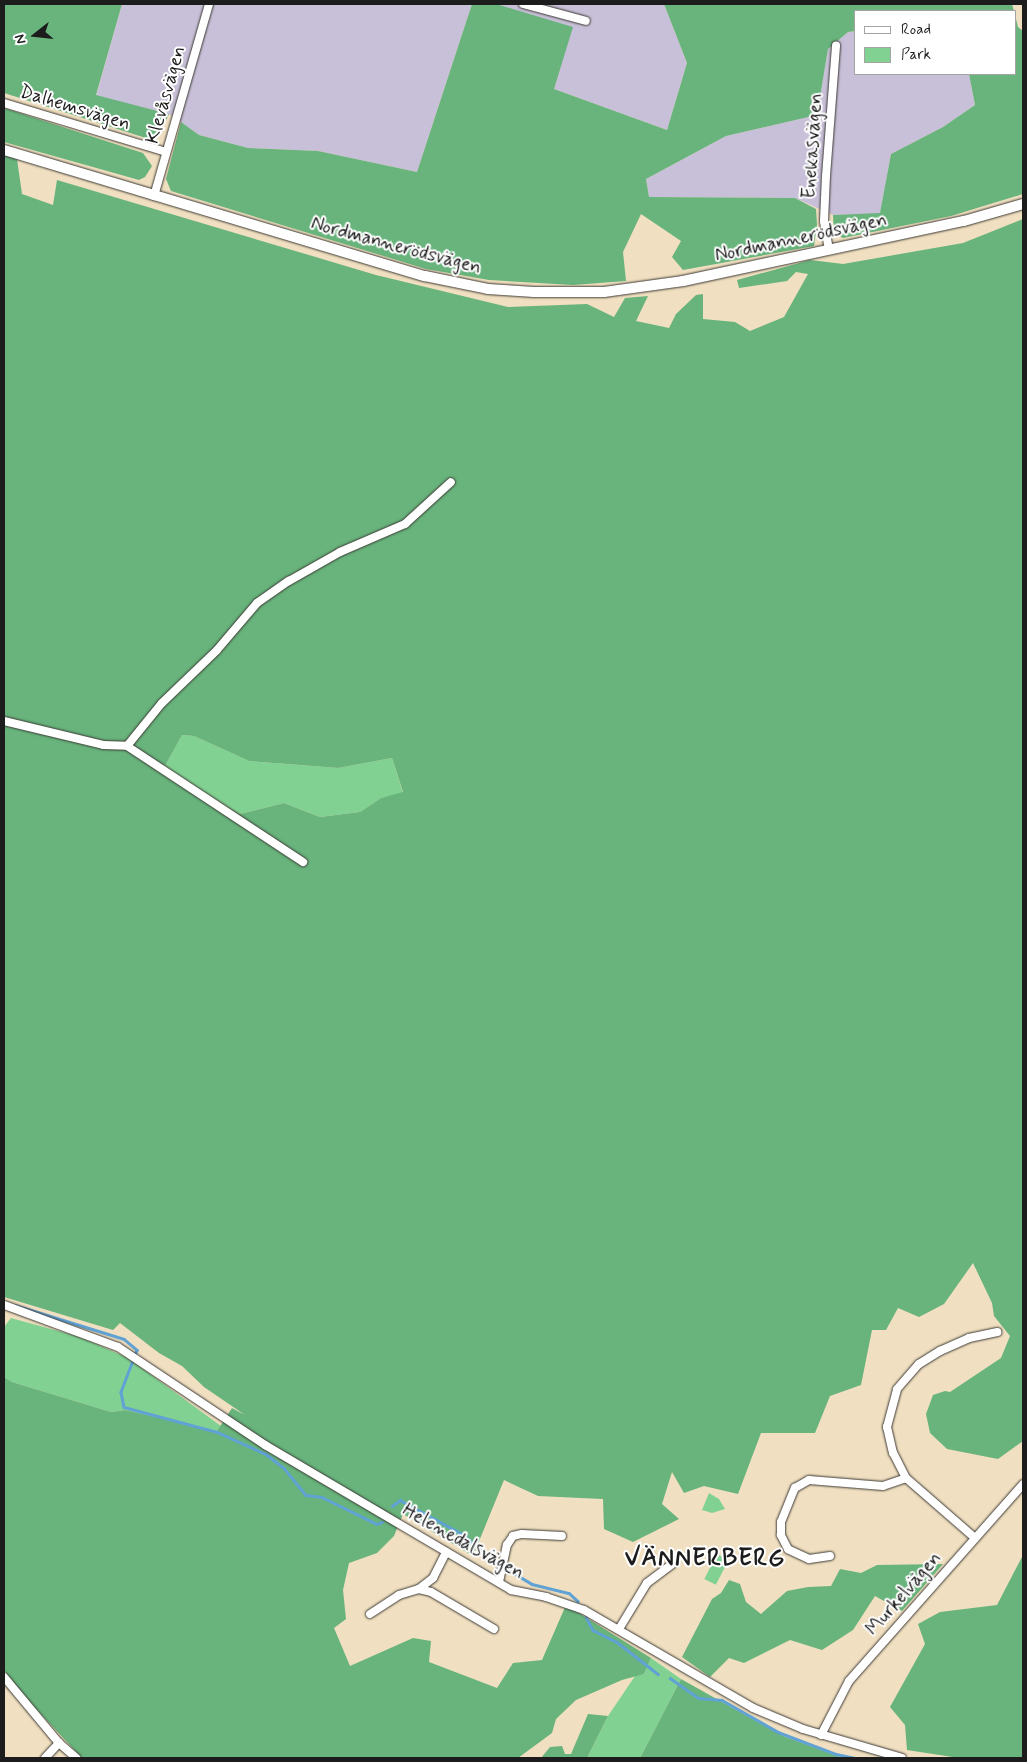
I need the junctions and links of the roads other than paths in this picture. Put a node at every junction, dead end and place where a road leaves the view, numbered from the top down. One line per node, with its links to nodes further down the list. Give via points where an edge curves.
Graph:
1 (209, 4): 7 (street, Klevåsvägen)
2 (523, 4): 3 (street)
3 (586, 21)
4 (836, 44): 10 (street, Enekasvägen, via 824,221)
5 (4, 103): 7 (street, Dalhemsvägen)
6 (4, 150): 8 (main road, Nordmannerödsvägen)
7 (166, 152): 8 (street, Klevåsvägen)
8 (154, 196): 10 (main road, Nordmannerödsvägen, via 425,276 488,289 604,292 644,288)
9 (1023, 204): 10 (main road, Nordmannerödsvägen, via 964,221)
10 (829, 250)
11 (451, 482): 13 (street, via 405,524 340,552 289,581 257,604 217,650 162,702)
12 (4, 721): 13 (street, via 103,745)
13 (127, 746): 14 (street)
14 (304, 862)
15 (4, 1306): 21 (street, Helenedalsvägen, via 97,1338 134,1357 265,1445)
16 (996, 1332): 17 (street, via 969,1338 940,1351 919,1364 897,1388 887,1427 893,1453)
17 (906, 1478): 20 (street); 22 (street, via 883,1486 809,1480 795,1488 781,1522 780,1535 788,1548 809,1559)
18 (1023, 1484): 20 (street, Murkelvägen)
19 (562, 1536): 24 (street, via 513,1536 507,1545)
20 (975, 1538): 30 (street, Murkelvägen, via 849,1681)
21 (446, 1552): 24 (street, Helenedalsvägen); 25 (street, via 433,1578)
22 (830, 1556)
23 (674, 1562): 28 (street, via 647,1583)
24 (499, 1582): 28 (street, Helenedalsvägen, via 511,1590 566,1603)
25 (419, 1589): 26 (street, via 399,1594); 27 (street, via 432,1592)
26 (370, 1614)
27 (494, 1629)
28 (619, 1629): 30 (street, Helenedalsvägen, via 754,1708)
29 (4, 1677): 31 (street)
30 (821, 1734): 34 (street, Helenedalsvägen)
31 (59, 1743): 32 (street); 33 (street)
32 (46, 1758)
33 (76, 1758)
34 (902, 1758)

